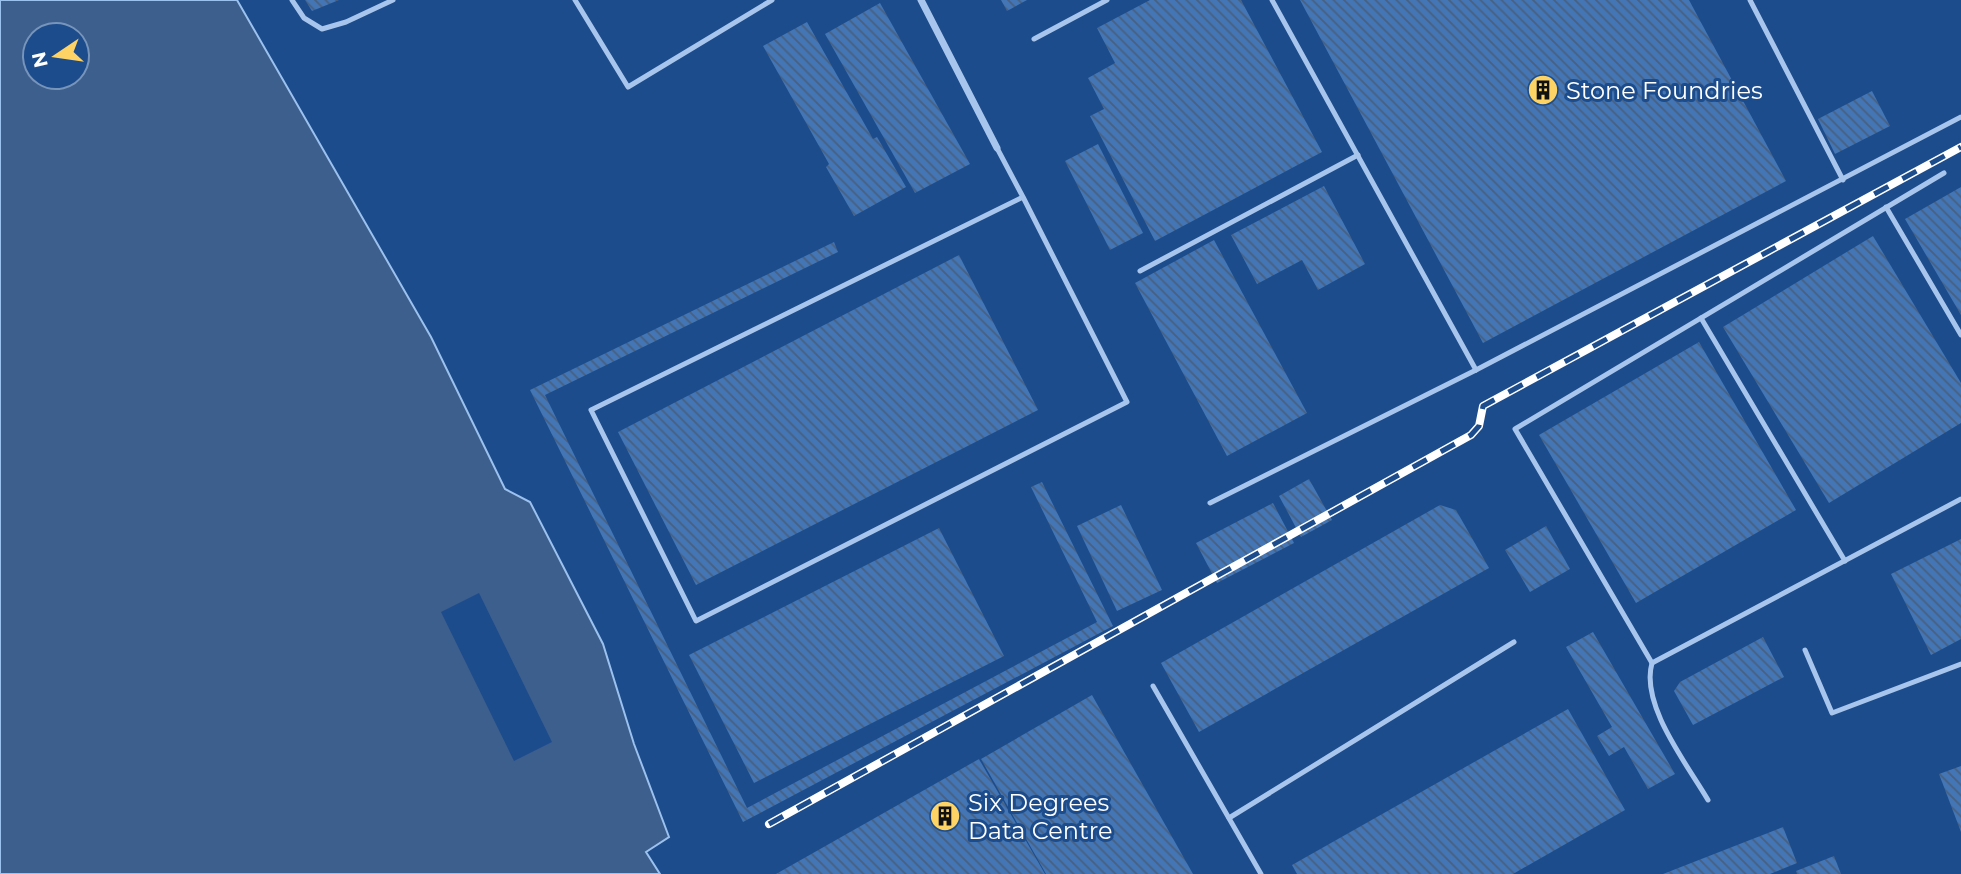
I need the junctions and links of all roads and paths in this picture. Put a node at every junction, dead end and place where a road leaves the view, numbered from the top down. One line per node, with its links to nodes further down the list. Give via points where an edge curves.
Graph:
1 (292, 0): 2 (lane, via 304,18 322,29)
2 (393, 0)
3 (575, 0): 4 (lane, via 628,87)
4 (772, 0)
5 (921, 0): 11 (street)
6 (1107, 0): 9 (lane)
7 (1272, 0): 12 (lane)
8 (1750, 0): 14 (lane)
9 (1034, 38)
10 (1961, 117): 14 (lane)
11 (997, 148): 15 (lane)
12 (1358, 155): 17 (lane); 20 (lane)
13 (1944, 173): 16 (lane)
14 (1843, 180): 20 (lane)
15 (1023, 197): 15 (lane, via 1127,402 696,621 591,410)
16 (1886, 207): 18 (lane); 19 (lane)
17 (1139, 271)
18 (1702, 318): 23 (lane); 26 (lane, via 1515,429)
19 (1961, 335)
20 (1476, 370): 22 (lane)
21 (1961, 499): 23 (lane)
22 (1210, 503)
23 (1845, 561): 26 (lane)
24 (1514, 642): 30 (lane)
25 (1805, 650): 27 (lane, via 1832,713)
26 (1652, 663): 29 (lane, via 1649,674 1654,706)
27 (1961, 664)
28 (1153, 685): 30 (lane)
29 (1708, 800)
30 (1229, 818): 31 (lane)
31 (1261, 874)

